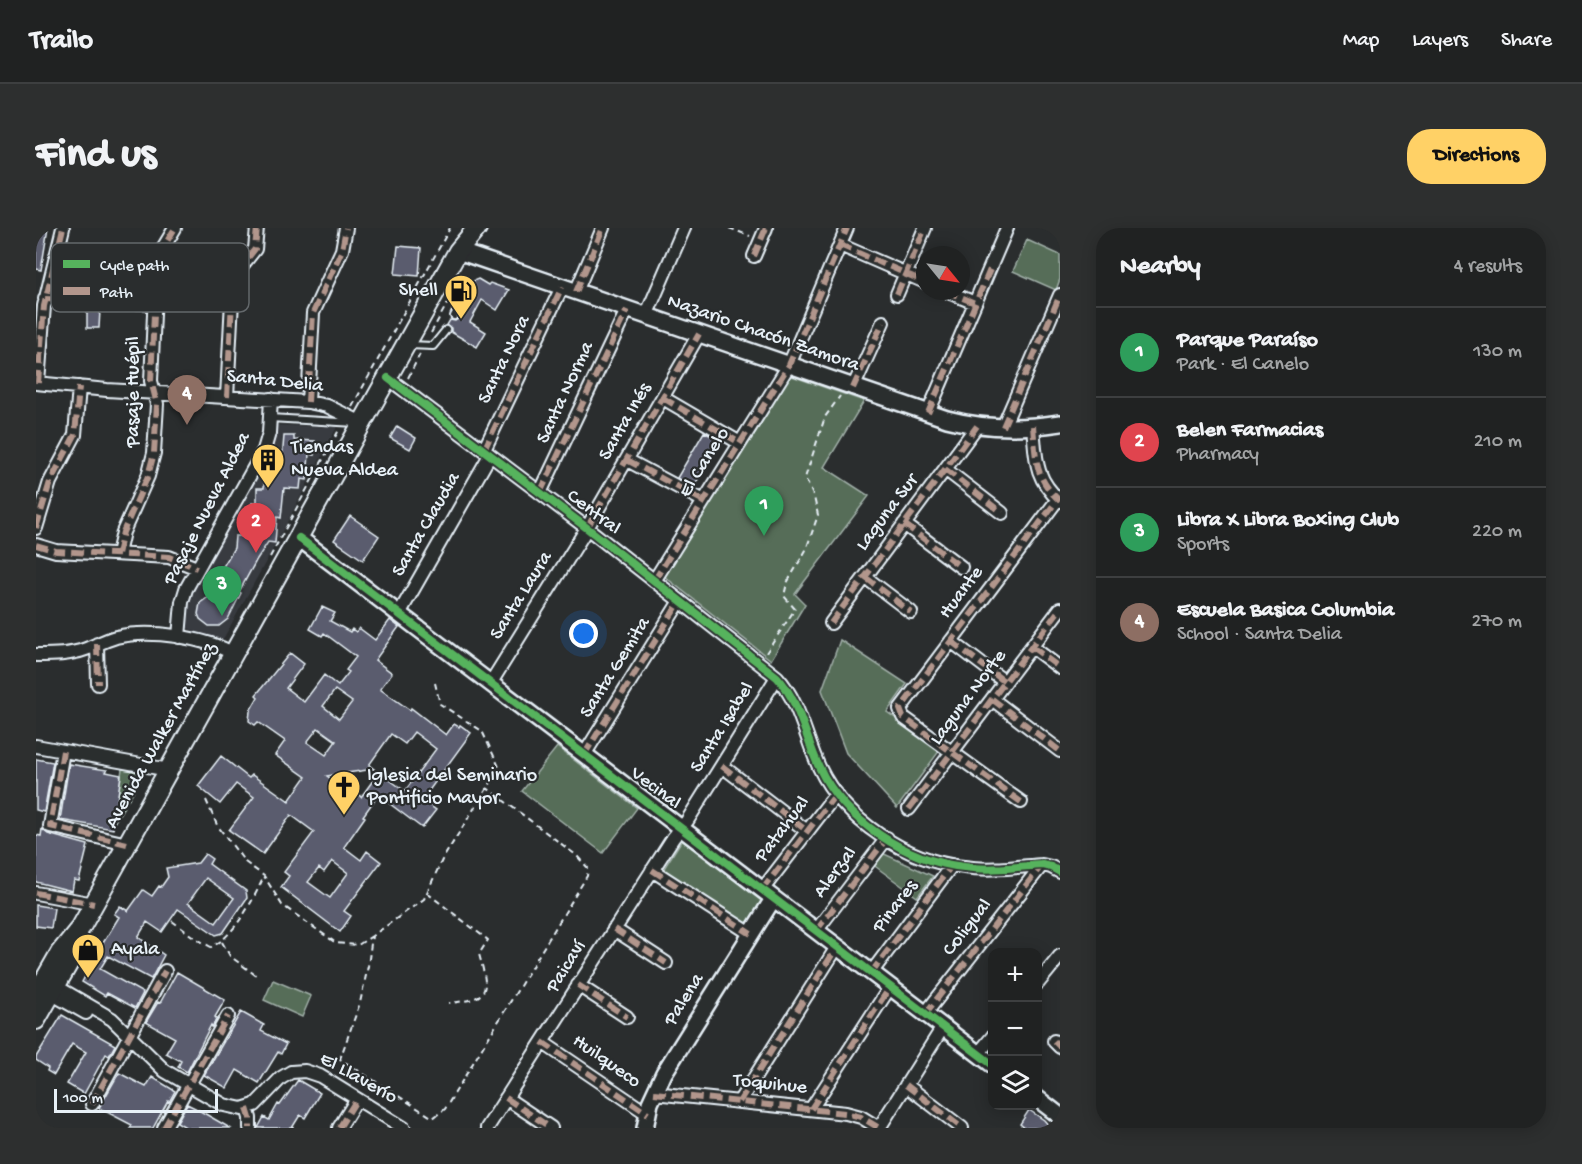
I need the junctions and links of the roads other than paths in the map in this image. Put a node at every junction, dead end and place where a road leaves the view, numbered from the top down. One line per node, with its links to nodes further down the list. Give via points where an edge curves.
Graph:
1 (63, 228): 13 (street)
2 (174, 228): 14 (street, Pasaje Huépil)
3 (257, 228): 18 (street, via 255,249)
4 (346, 228): 48 (street, via 342,250 313,313)
5 (465, 228): 16 (main road, Avenida Walker Martínez)
6 (477, 228): 16 (main road, Avenida Walker Martínez)
7 (603, 228): 23 (street, Santa Nora)
8 (684, 228): 34 (street)
9 (766, 228): 17 (street)
10 (847, 228): 15 (street, El Canelo)
11 (925, 228): 20 (street)
12 (1007, 228): 29 (street)
13 (59, 243)
14 (166, 243)
15 (840, 245): 20 (street); 39 (street, El Canelo)
16 (458, 251): 19 (main road, Avenida Walker Martínez); 23 (street, Nazario Chacón Zamora)
17 (754, 256)
18 (249, 257)
19 (446, 273): 33 (lane, via 457,310); 38 (main road, Avenida Walker Martínez)
20 (906, 274): 22 (street); 24 (street)
21 (51, 275): 26 (street)
22 (916, 278)
23 (569, 290): 30 (street, Nazario Chacón Zamora); 57 (street, Santa Nora)
24 (897, 294)
25 (1060, 295): 55 (street)
26 (45, 299): 27 (street); 40 (street)
27 (51, 299)
28 (968, 300): 29 (street)
29 (975, 303): 49 (street)
30 (627, 310): 34 (street, Nazario Chacón Zamora); 60 (street, Santa Norma)
31 (154, 312): 44 (street, Pasaje Huépil)
32 (231, 312): 45 (street)
33 (454, 316)
34 (646, 316): 37 (street, Nazario Chacón Zamora)
35 (884, 322): 43 (street)
36 (446, 330): 38 (lane, via 433,346)
37 (699, 334): 39 (street, Nazario Chacón Zamora); 46 (street, Santa Inés)
38 (406, 345): 41 (main road, Avenida Walker Martínez)
39 (789, 365): 43 (street, Nazario Chacón Zamora); 56 (street, El Canelo)
40 (37, 383): 42 (street, Santa Delia)
41 (395, 383): 51 (main road, Avenida Walker Martínez); 57 (street, Central)
42 (79, 387): 44 (street, Santa Delia); 65 (street, via 75,435 50,482)
43 (850, 387): 49 (street, Nazario Chacón Zamora)
44 (154, 393): 45 (street, Santa Delia); 69 (street, Pasaje Huépil, via 152,465 126,523)
45 (227, 396): 47 (street, Santa Delia)
46 (663, 398): 56 (street); 58 (street, Santa Inés)
47 (271, 399): 48 (street, Santa Delia); 50 (street, Pasaje Nueva Aldea)
48 (308, 402): 51 (street, Santa Delia)
49 (928, 413): 53 (street, Nazario Chacón Zamora)
50 (270, 418): 51 (lane); 71 (street, Pasaje Nueva Aldea, via 264,450)
51 (355, 419): 67 (main road, Avenida Walker Martínez)
52 (1060, 423): 54 (street, Nazario Chacón Zamora)
53 (977, 426): 55 (street, Nazario Chacón Zamora); 59 (street, Laguna Sur)
54 (1033, 426): 55 (street, Nazario Chacón Zamora); 61 (street, via 1039,473)
55 (1003, 427)
56 (740, 443): 62 (street, El Canelo)
57 (487, 452): 60 (street, Central); 77 (street, Santa Claudia)
58 (627, 460): 62 (street); 66 (street, Santa Inés)
59 (945, 469): 63 (street); 64 (street, Laguna Sur)
60 (540, 493): 66 (street, Central)
61 (1059, 500): 80 (street, Huante)
62 (704, 501): 73 (street, El Canelo)
63 (1002, 513)
64 (904, 524): 70 (street); 72 (street, Laguna Sur)
65 (36, 528)
66 (587, 528): 73 (street, Central); 89 (street, Santa Laura)
67 (299, 538): 77 (street, Vecinal); 83 (main road, Avenida Walker Martínez)
68 (36, 545): 69 (street, via 56,551)
69 (118, 554): 71 (street, via 169,557)
70 (961, 567)
71 (197, 568): 79 (street, Pasaje Nueva Aldea, via 184,595)
72 (865, 577): 76 (street); 78 (street, Laguna Sur)
73 (654, 580): 74 (street, Central)
74 (680, 601): 86 (street, Central); 95 (street, Santa Gemita)
75 (1060, 609): 82 (street, Laguna Norte)
76 (911, 612)
77 (399, 614): 89 (street, Vecinal)
78 (831, 623)
79 (179, 637): 81 (street, via 128,635); 83 (street, via 208,642)
80 (951, 640): 87 (street); 94 (street, Huante, via 900,712)
81 (97, 644): 84 (street, via 72,653); 88 (street)
82 (1032, 647): 85 (street); 87 (street, Laguna Norte)
83 (234, 654): 97 (main road, Avenida Walker Martínez)
84 (36, 655)
85 (1060, 668)
86 (777, 677): 96 (street, Santa Isabel); 98 (street, Central, via 792,697 818,764)
87 (1005, 682): 90 (street, Laguna Norte)
88 (98, 684)
89 (490, 684): 95 (street, Vecinal)
90 (992, 699): 93 (street); 94 (street, Laguna Norte)
91 (36, 746): 92 (street)
92 (63, 751): 97 (street); 104 (street, via 50,826)
93 (1060, 751)
94 (952, 752): 99 (street); 100 (street, Laguna Norte)
95 (584, 755): 101 (street, Vecinal)
96 (722, 766): 101 (street, Santa Isabel); 102 (street)
97 (169, 770): 104 (main road, Avenida Walker Martínez)
98 (836, 794): 102 (street, Patahual); 103 (street, Central, via 855,815)
99 (1021, 802)
100 (909, 809)
101 (680, 829): 107 (street, Paicaví); 110 (street, Vecinal)
102 (807, 831): 110 (street, Patahual)
103 (887, 838): 106 (street, Central); 113 (street, Alerzal)
104 (127, 844): 111 (main road, Avenida Walker Martínez)
105 (1041, 865): 106 (street, Central); 108 (street); 124 (street, Coligual)
106 (952, 866): 119 (street, Pinares)
107 (652, 870): 112 (street, Paicaví); 114 (street)
108 (1060, 872)
109 (36, 892): 111 (street)
110 (767, 895): 113 (street, Vecinal); 114 (street, Palena)
111 (94, 904): 123 (main road, Avenida Walker Martínez, via 60,953)
112 (614, 929): 117 (street); 121 (street, Paicaví)
113 (816, 932): 115 (street, Vecinal)
114 (751, 934): 136 (street, Palena)
115 (837, 947): 119 (street, Vecinal); 139 (street)
116 (1060, 956): 120 (street)
117 (666, 963)
118 (165, 971): 129 (street)
119 (871, 973): 122 (street, Vecinal)
120 (1042, 978)
121 (578, 985): 126 (street); 130 (street, Paicaví)
122 (890, 987): 124 (street, Vecinal); 143 (street)
123 (46, 988): 127 (main road, Avenida Walker Martínez); 129 (street)
124 (926, 1014): 128 (street, Vecinal)
125 (228, 1016): 134 (street)
126 (627, 1017)
127 (36, 1020)
128 (943, 1028): 132 (street, Vecinal); 135 (street)
129 (129, 1035): 134 (street, via 157,1064); 141 (street)
130 (542, 1042): 137 (street, Paicaví); 145 (street, Huilqueco)
131 (988, 1042): 132 (street)
132 (978, 1054): 133 (street, Vecinal)
133 (988, 1061)
134 (189, 1085): 142 (street, via 225,1105); 146 (street)
135 (906, 1085): 152 (street); 153 (street)
136 (654, 1093): 139 (street, Toquihue); 145 (street, Palena)
137 (506, 1098): 150 (street, Paicaví); 151 (street)
138 (357, 1099): 142 (street, El Llaverío, via 315,1074 298,1071 280,1078 262,1100); 148 (street); 149 (street, El Llaverío)
139 (739, 1102): 143 (street, Toquihue)
140 (1042, 1102): 144 (street)
141 (92, 1104)
142 (247, 1108): 147 (street)
143 (811, 1109): 152 (street, Toquihue, via 855,1115)
144 (1060, 1116)
145 (646, 1121)
146 (164, 1128)
147 (250, 1128)
148 (339, 1128)
149 (404, 1128)
150 (487, 1128)
151 (551, 1128)
152 (879, 1128)
153 (962, 1128)

